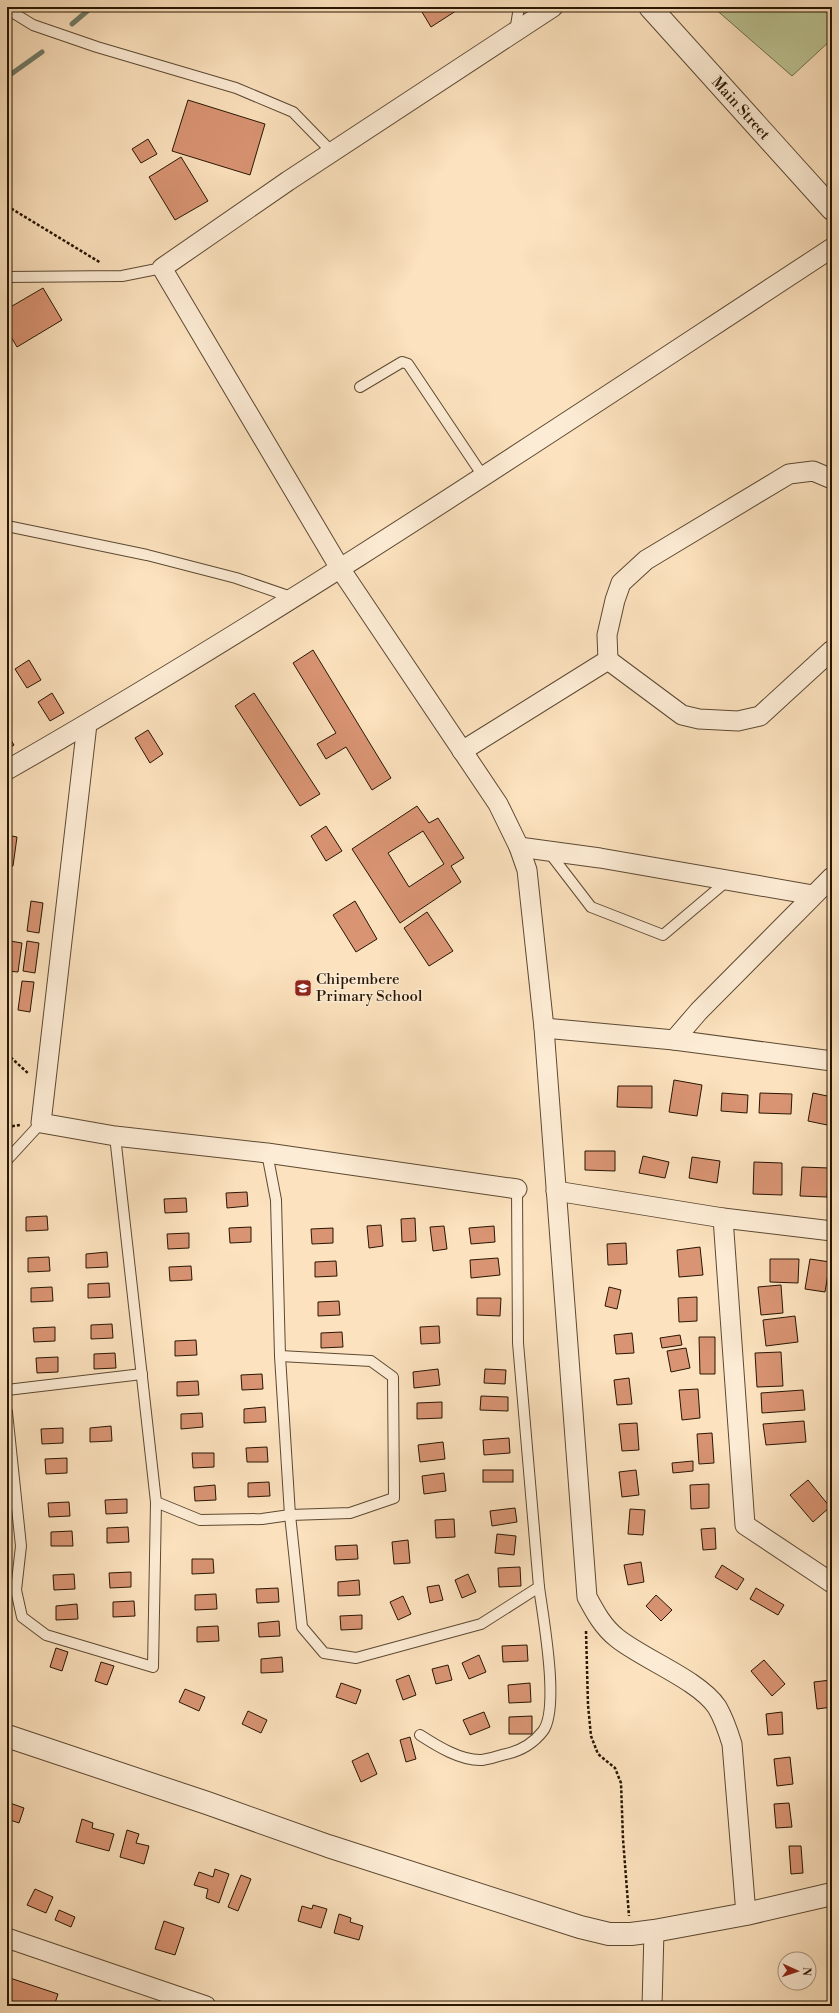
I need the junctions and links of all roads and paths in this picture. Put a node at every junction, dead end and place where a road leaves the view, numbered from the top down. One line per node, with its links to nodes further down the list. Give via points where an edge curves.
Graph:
1 (519, 7): 5 (lane)
2 (554, 7): 5 (street)
3 (650, 7): 8 (street, Main Street)
4 (7, 9): 6 (lane, via 33,25 97,47 236,88 293,112)
5 (514, 32): 6 (street)
6 (332, 152): 10 (street)
7 (7, 206): 12 (path)
8 (832, 209)
9 (832, 248): 14 (street)
10 (162, 268): 12 (lane); 17 (street)
11 (7, 276): 12 (lane)
12 (122, 276)
13 (360, 387): 14 (lane, via 402,362 408,364)
14 (483, 476): 17 (street)
15 (832, 478): 20 (street, via 813,471 789,474 646,560 621,583 608,635)
16 (7, 526): 18 (lane, via 147,555 236,578)
17 (341, 570): 18 (street); 22 (street)
18 (294, 598): 21 (street)
19 (832, 650): 20 (street, via 760,716 738,721 699,719 682,715)
20 (608, 660): 22 (street)
21 (87, 724): 23 (street); 33 (street)
22 (462, 751): 24 (street, via 498,804)
23 (7, 770)
24 (519, 847): 25 (street); 29 (street, via 527,870)
25 (548, 851): 27 (street); 27 (lane, via 591,907 663,934)
26 (832, 877): 28 (street)
27 (728, 881): 28 (street)
28 (813, 895): 30 (street, via 699,1011)
29 (544, 1028): 30 (street); 39 (street)
30 (674, 1040): 32 (street)
31 (7, 1054): 33 (path)
32 (832, 1061)
33 (44, 1085): 34 (street)
34 (41, 1123): 35 (street); 37 (lane)
35 (115, 1136): 36 (street); 43 (lane)
36 (267, 1153): 38 (street); 42 (lane, via 276,1200)
37 (7, 1160)
38 (517, 1189): 49 (lane, via 518,1343)
39 (556, 1191): 40 (street); 54 (street, via 586,1597 600,1622 616,1638 702,1691 716,1706 726,1723 732,1744)
40 (723, 1218): 41 (street); 48 (street, via 745,1526)
41 (832, 1231)
42 (280, 1356): 47 (lane); 47 (lane, via 371,1361 393,1377 394,1498 350,1513)
43 (142, 1374): 44 (lane); 46 (lane)
44 (7, 1390)
45 (7, 1412): 46 (lane, via 21,1546 16,1590 22,1617 46,1635 153,1667)
46 (156, 1502): 47 (lane, via 200,1520 262,1519)
47 (290, 1515): 49 (lane, via 302,1627 324,1653 356,1658 480,1624)
48 (832, 1583)
49 (539, 1587): 51 (lane, via 551,1689 550,1710 544,1730 529,1746 481,1760 443,1749)
50 (586, 1627): 56 (path, via 591,1736 598,1754 615,1768 621,1783)
51 (420, 1735)
52 (7, 1736): 56 (street, via 328,1846 580,1927 609,1934)
53 (832, 1894): 54 (street)
54 (746, 1914): 55 (street)
55 (654, 1931): 56 (street); 59 (street)
56 (631, 1934)
57 (7, 1938): 58 (street)
58 (206, 2006)
59 (652, 2006)

